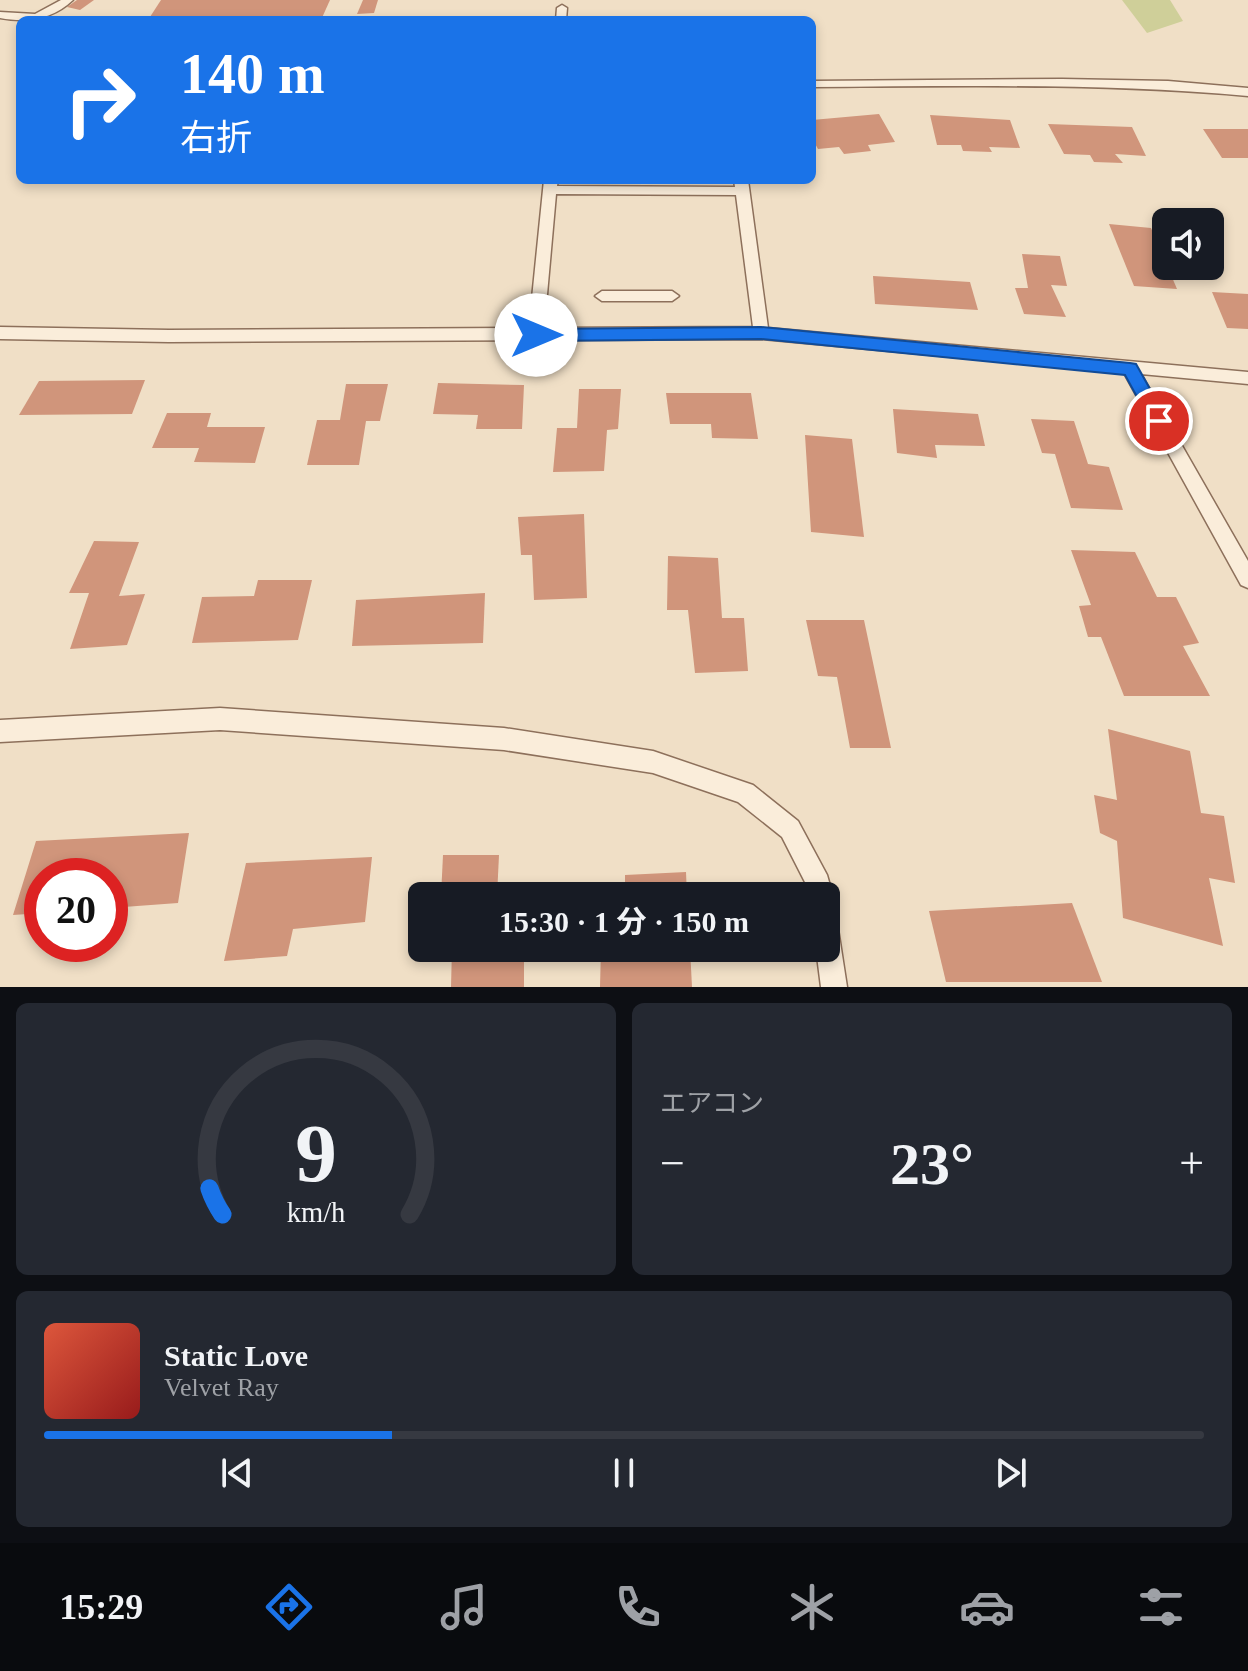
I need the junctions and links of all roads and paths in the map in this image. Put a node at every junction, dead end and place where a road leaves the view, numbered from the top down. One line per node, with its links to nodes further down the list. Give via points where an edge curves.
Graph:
1 (68, 0): 2 (lane)
2 (40, 16)
3 (816, 84): 4 (lane, via 1062,82)
4 (1248, 92)
5 (551, 185): 6 (lane); 11 (lane)
6 (741, 186): 10 (lane)
7 (602, 296): 8 (lane)
8 (672, 296)
9 (0, 333): 11 (lane)
10 (761, 333): 11 (lane); 12 (lane)
11 (536, 335)
12 (1130, 369): 13 (lane); 14 (lane)
13 (1248, 378)
14 (1248, 579)
15 (0, 731): 16 (lane, via 220,719 504,739 653,762 745,793 790,829)
16 (818, 882)
17 (831, 962): 18 (lane)
18 (834, 987)

